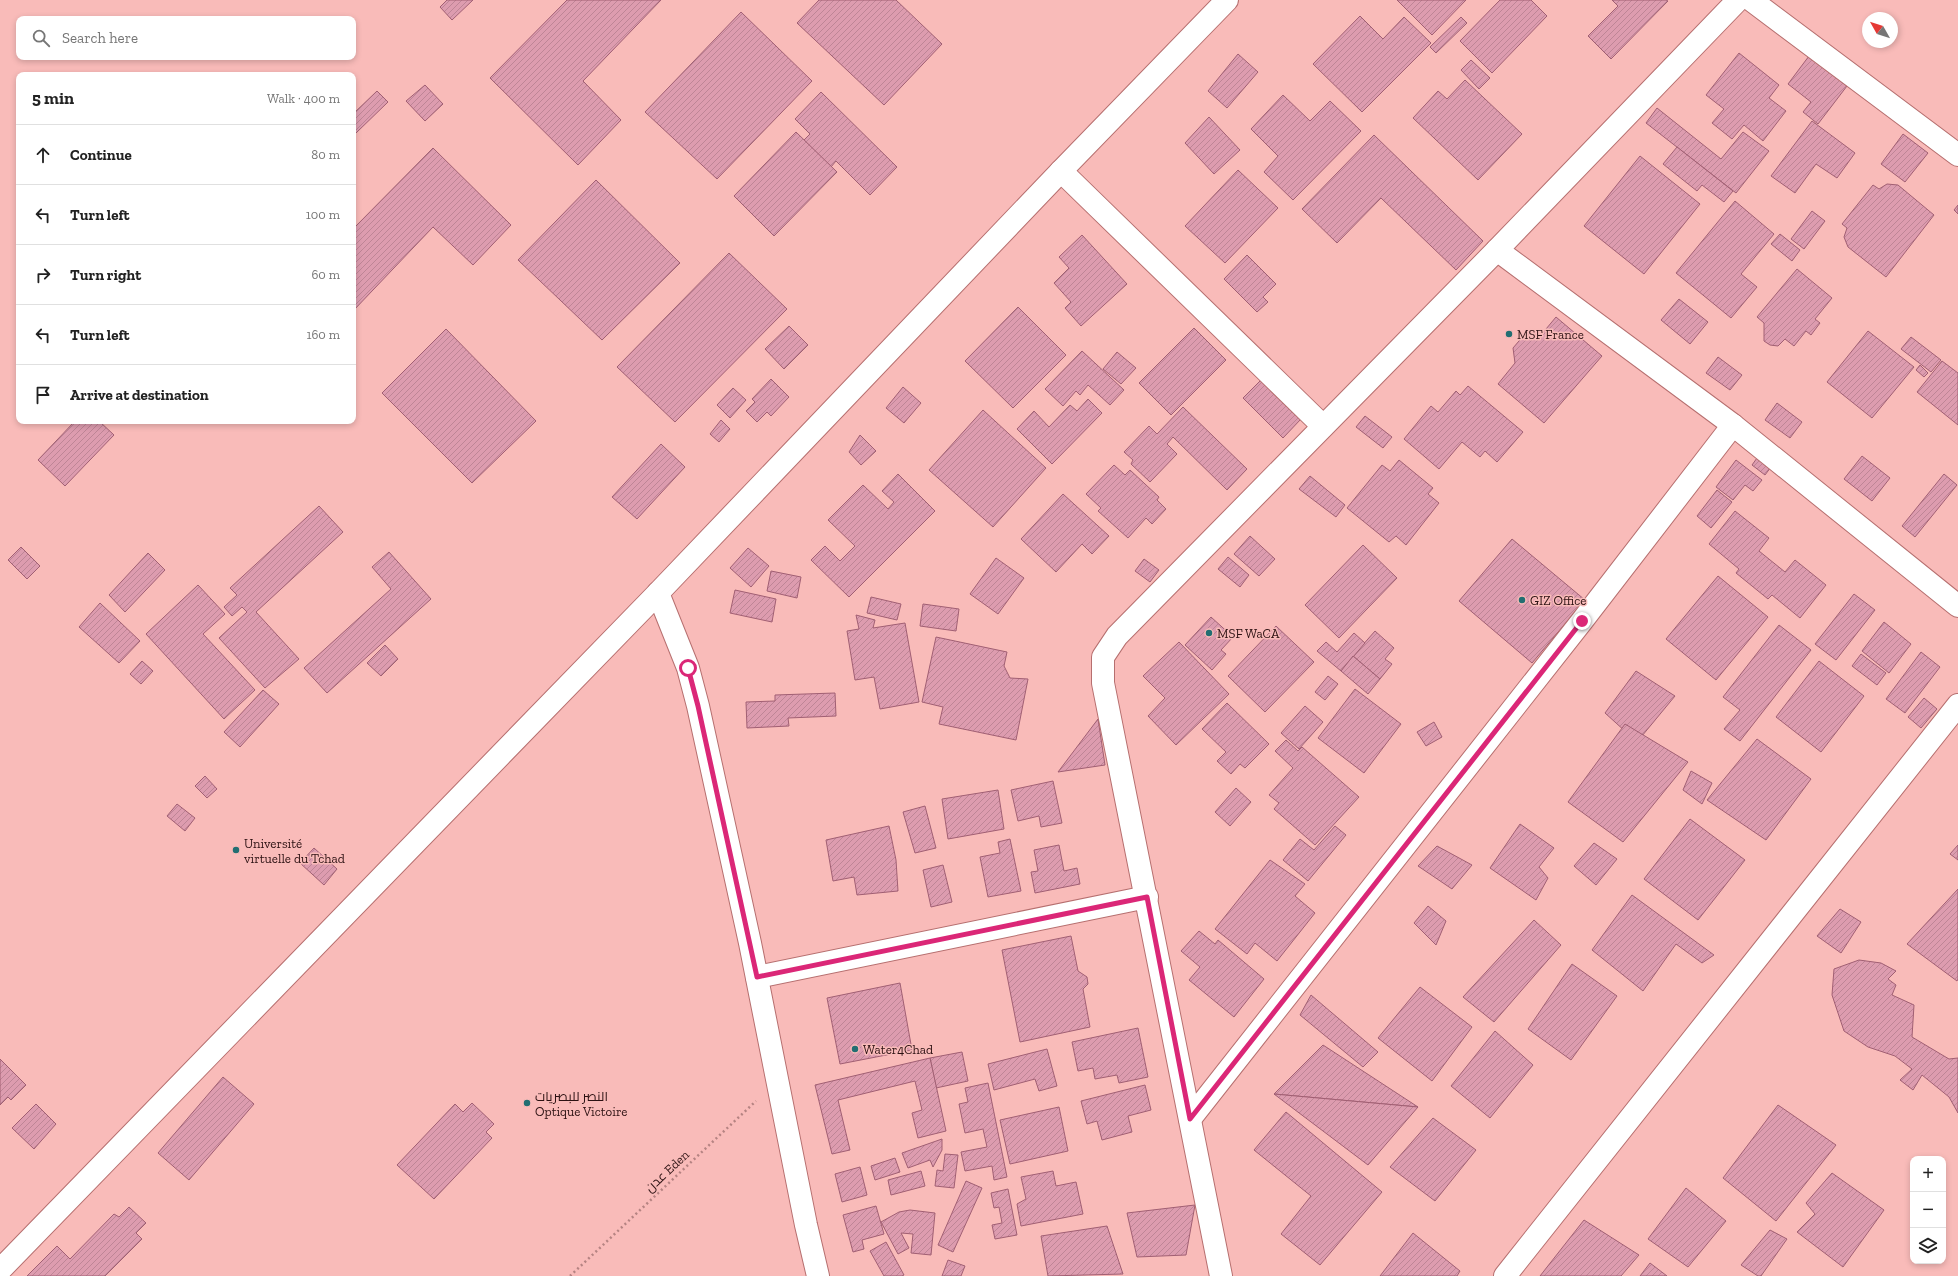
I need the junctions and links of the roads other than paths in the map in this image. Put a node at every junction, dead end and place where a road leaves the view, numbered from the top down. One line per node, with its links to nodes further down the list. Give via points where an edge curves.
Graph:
1 (1227, 0): 5 (street)
2 (1738, 0): 6 (street)
3 (1751, 0): 4 (street)
4 (1958, 155)
5 (1061, 171): 8 (street); 9 (street)
6 (1497, 250): 7 (street); 8 (street)
7 (1733, 425): 10 (street); 14 (street)
8 (1323, 426): 12 (street, via 1117,636 1103,657 1103,682)
9 (658, 592): 13 (street, via 688,668 698,706); 15 (street)
10 (1958, 606)
11 (1958, 705): 18 (street)
12 (1147, 897): 13 (street); 14 (street)
13 (757, 977): 16 (street, via 804,1218)
14 (1190, 1119): 17 (street)
15 (0, 1270)
16 (818, 1276)
17 (1221, 1276)
18 (1505, 1276)

